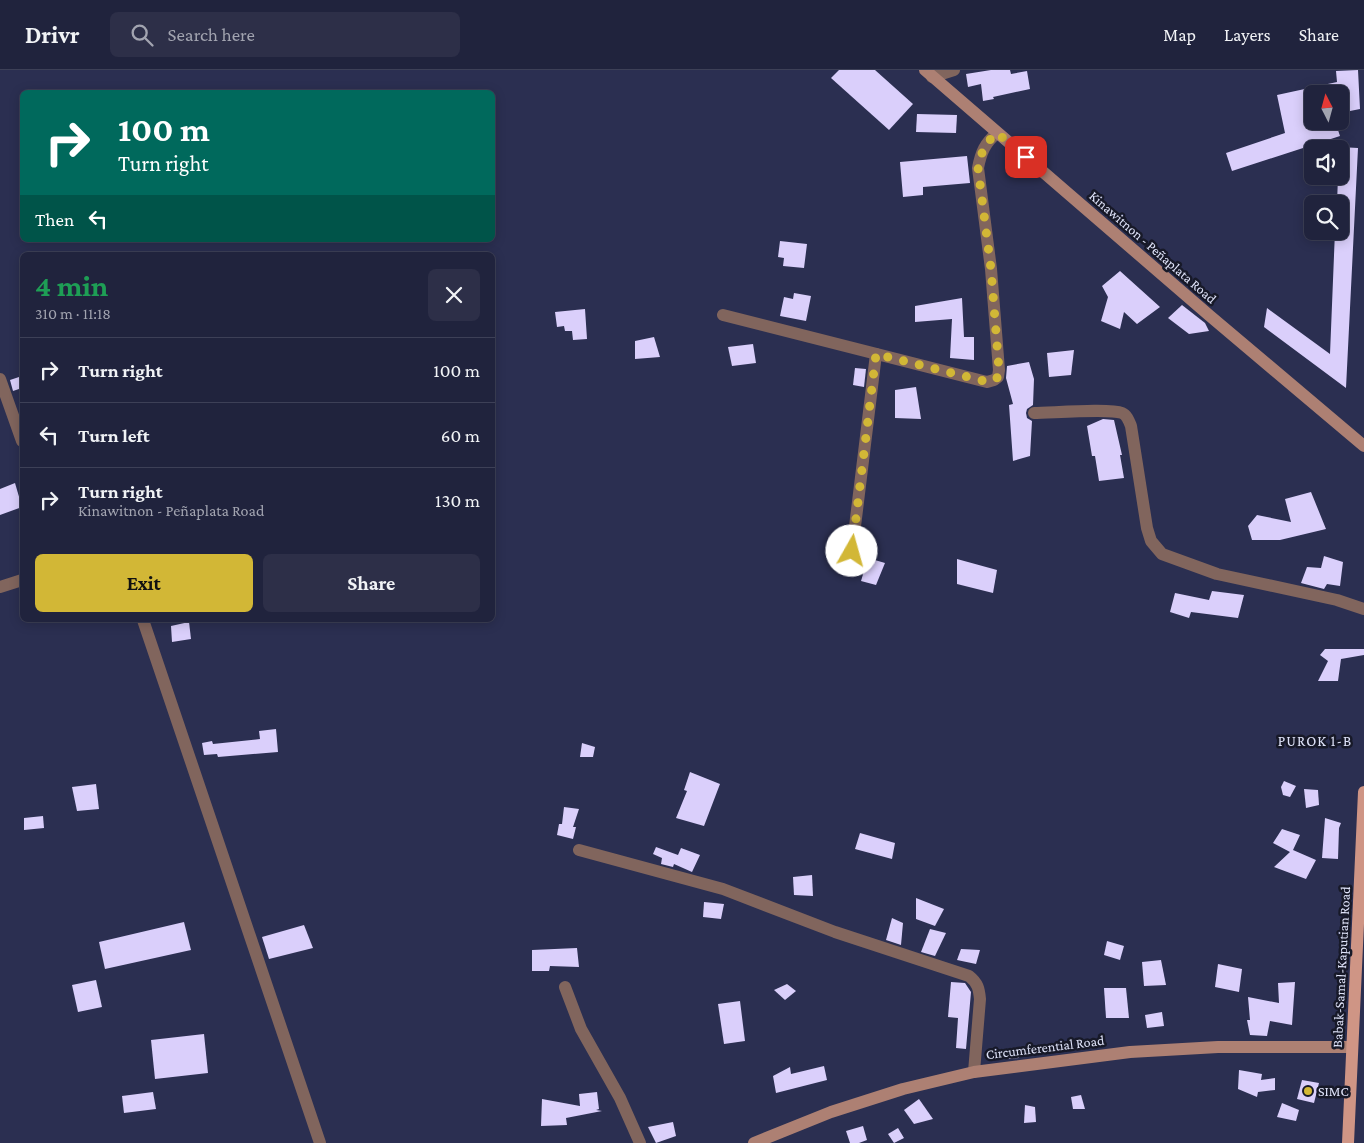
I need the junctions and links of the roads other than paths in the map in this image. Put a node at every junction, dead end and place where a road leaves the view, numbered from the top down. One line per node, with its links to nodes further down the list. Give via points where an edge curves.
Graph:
1 (954, 70): 2 (street)
2 (929, 73): 3 (main road, Kinawitnon - Peñaplata Road)
3 (997, 133): 5 (street, via 983,148 978,168 991,269 998,377 988,382); 9 (main road, Kinawitnon - Peñaplata Road)
4 (722, 315): 5 (street)
5 (876, 354): 10 (street)
6 (0, 379): 8 (street)
7 (1034, 413): 13 (street, via 1109,411 1122,413 1128,418 1147,528 1151,541 1162,554 1217,574 1337,600)
8 (20, 435)
9 (1364, 446)
10 (852, 551)
11 (20, 581): 12 (street)
12 (0, 587)
13 (1364, 609)
14 (144, 622): 20 (street)
15 (1364, 792): 18 (main road, Babak-Samal-Kaputian Road)
16 (579, 850): 19 (street, via 723,889 835,932 970,976 976,982 980,1000)
17 (565, 987): 21 (street, via 581,1029 620,1098)
18 (1352, 1047): 19 (main road, Circumferential Road, via 1218,1047 1130,1052); 23 (main road, Babak-Samal-Kaputian Road)
19 (974, 1072): 22 (main road, Circumferential Road, via 903,1088)
20 (320, 1143)
21 (640, 1143)
22 (754, 1143)
23 (1348, 1143)

